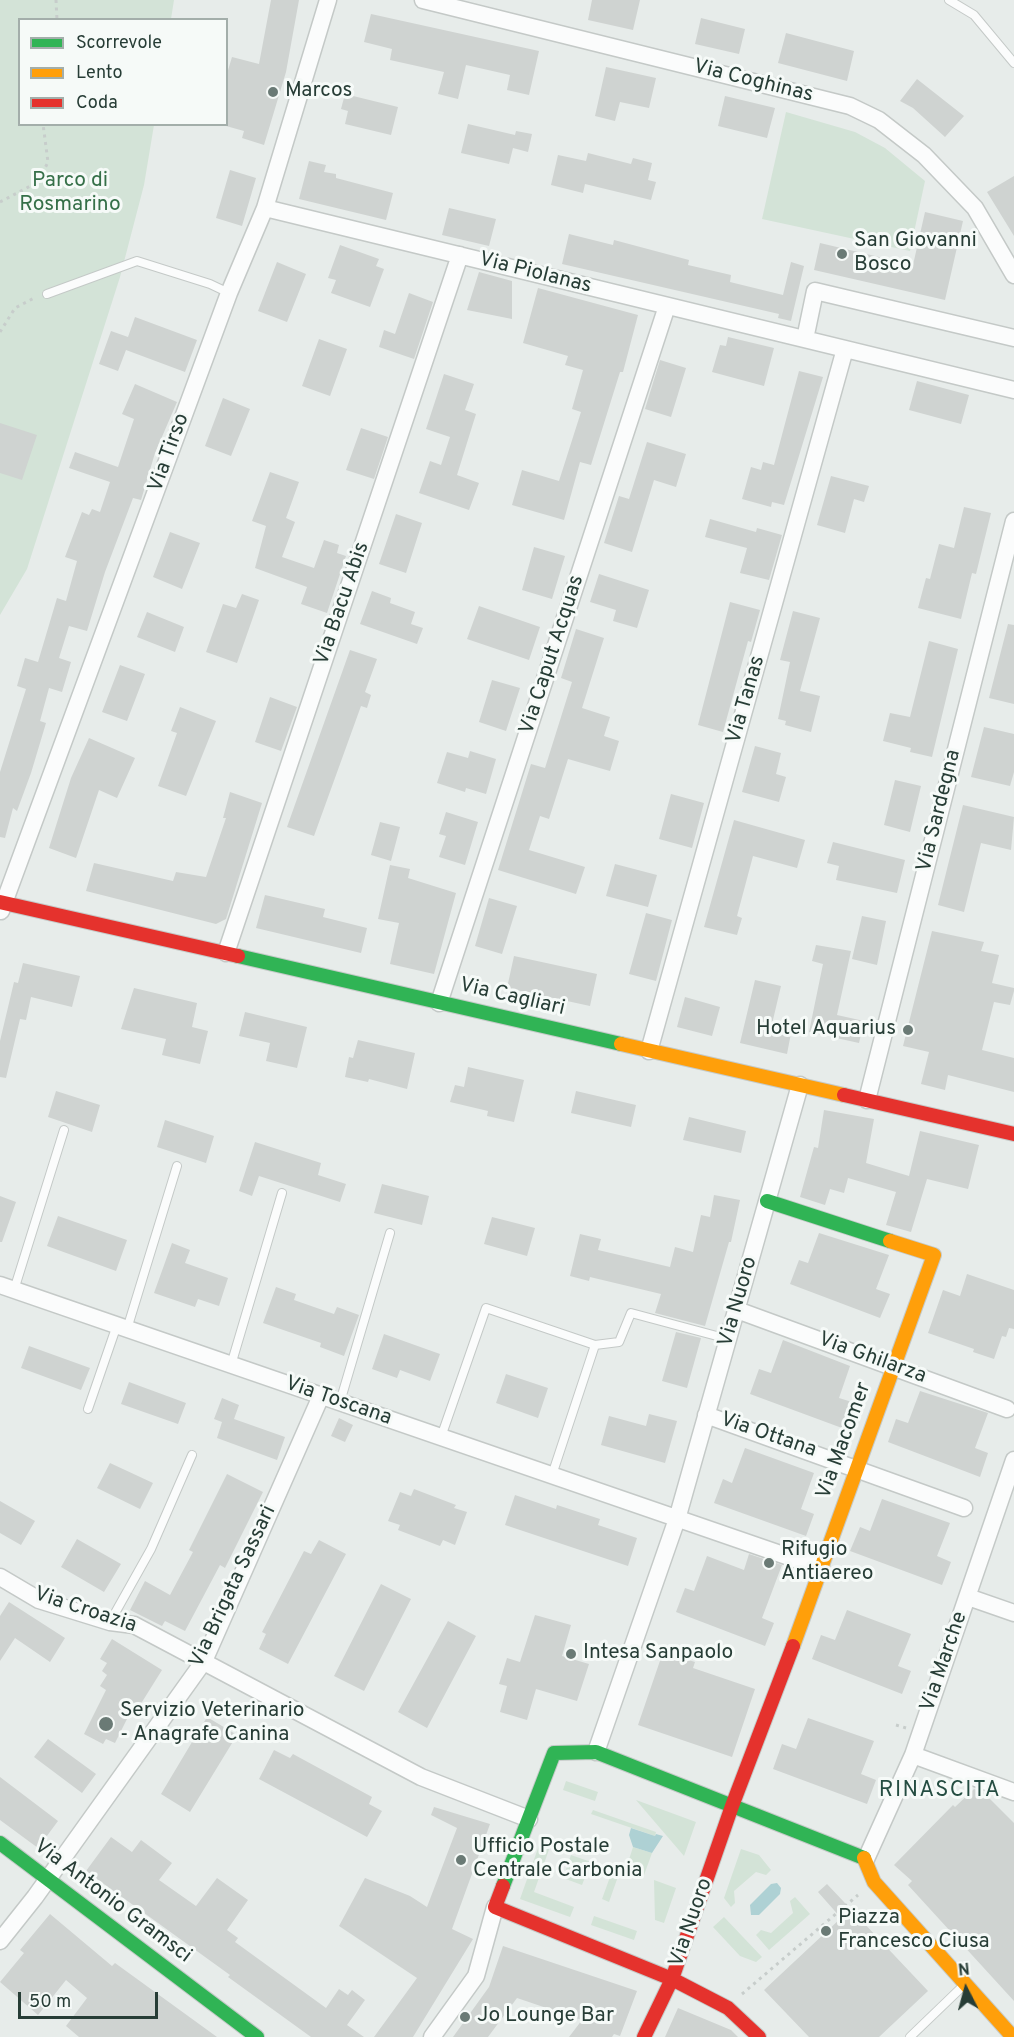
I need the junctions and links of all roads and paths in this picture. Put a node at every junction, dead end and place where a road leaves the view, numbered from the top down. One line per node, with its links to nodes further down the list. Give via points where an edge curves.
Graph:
1 (56, 0): 5 (path)
2 (328, 0): 9 (street, Via Tirso)
3 (423, 0): 11 (street, Via Coghinas, via 850,106 879,120 924,155 975,208)
4 (949, 0): 6 (lane, via 974,15)
5 (57, 18)
6 (1014, 63)
7 (43, 126): 8 (path, via 48,162 38,182)
8 (0, 202)
9 (265, 208): 10 (street, Via Piolanas); 12 (street, Via Tirso)
10 (460, 255): 14 (street, Via Piolanas); 22 (street, Via Bacu Abis)
11 (1014, 274)
12 (229, 293): 13 (lane, via 137,261); 21 (street, Via Tirso)
13 (47, 294): 15 (path, via 30,298 15,308)
14 (667, 306): 17 (street, Via Piolanas); 23 (street, Via Caput Acquas)
15 (0, 332)
16 (1014, 338): 17 (street, via 815,291)
17 (805, 339): 18 (street, Via Piolanas)
18 (845, 349): 19 (street, Via Piolanas); 24 (street, Via Tanas)
19 (1014, 390)
20 (1014, 521): 26 (street, Via Sardegna)
21 (1, 906): 22 (street, Via Cagliari)
22 (226, 953): 23 (street, Via Cagliari)
23 (439, 1003): 24 (street, Via Cagliari)
24 (649, 1051): 25 (street, Via Cagliari)
25 (800, 1085): 26 (street, Via Cagliari); 31 (street, Via Nuoro)
26 (867, 1100): 28 (street, Via Cagliari)
27 (64, 1130): 33 (lane)
28 (1014, 1134)
29 (177, 1166): 35 (lane)
30 (282, 1193): 38 (lane)
31 (767, 1201): 34 (street, Via Nuoro); 39 (street, Via Macomer, via 934,1256)
32 (390, 1233): 41 (lane)
33 (7, 1287): 35 (street, Via Toscana)
34 (737, 1310): 36 (street, Via Nuoro); 39 (street, Via Ghilarza)
35 (122, 1327): 38 (street, Via Toscana); 42 (lane)
36 (728, 1339): 37 (lane, via 631,1313 619,1342); 44 (street, Via Nuoro)
37 (595, 1344): 45 (lane, via 486,1308); 49 (lane)
38 (231, 1365): 40 (street, Via Toscana)
39 (894, 1366): 43 (street, Via Ghilarza); 48 (street, Via Macomer)
40 (321, 1395): 41 (street, Via Toscana); 57 (street, Via Brigata Sassari)
41 (340, 1402): 45 (street, Via Toscana)
42 (88, 1409)
43 (1007, 1409)
44 (706, 1415): 48 (street, Via Ottana); 51 (street, Via Nuoro)
45 (441, 1437): 49 (street, Via Toscana)
46 (192, 1455): 56 (lane, via 151,1549)
47 (1014, 1460): 54 (street, Via Marche)
48 (857, 1468): 50 (street, Via Ottana); 52 (street, Via Macomer)
49 (552, 1475): 51 (street, Via Toscana)
50 (964, 1508)
51 (676, 1519): 52 (street); 58 (street, Via Nuoro)
52 (821, 1568): 61 (street, Via Macomer)
53 (0, 1577): 56 (street, Via Croazia, via 39,1600)
54 (968, 1597): 55 (street); 59 (street, Via Marche)
55 (1014, 1612)
56 (110, 1622): 57 (street, Via Croazia, via 134,1625)
57 (204, 1661): 62 (street, Via Croazia, via 421,1777); 65 (street, Via Brigata Sassari)
58 (596, 1752): 61 (street); 62 (street, via 554,1753)
59 (912, 1755): 60 (street); 64 (street, Via Marche)
60 (1014, 1792)
61 (732, 1806): 64 (street); 69 (street, Via Nuoro)
62 (529, 1820): 67 (street)
63 (0, 1843): 65 (street, Via Antonio Gramsci)
64 (866, 1859): 66 (street)
65 (48, 1879): 68 (street, Via Brigata Sassari); 72 (street, Via Antonio Gramsci)
66 (874, 1882): 70 (street); 71 (path)
67 (495, 1907): 69 (street); 73 (street, via 476,1976)
68 (0, 1941)
69 (672, 1979): 71 (street); 74 (street, Via Nuoro)
70 (966, 1984): 76 (lane); 77 (street)
71 (728, 2008): 75 (street)
72 (257, 2037)
73 (432, 2037)
74 (644, 2037)
75 (759, 2037)
76 (910, 2037)
77 (1013, 2037)

